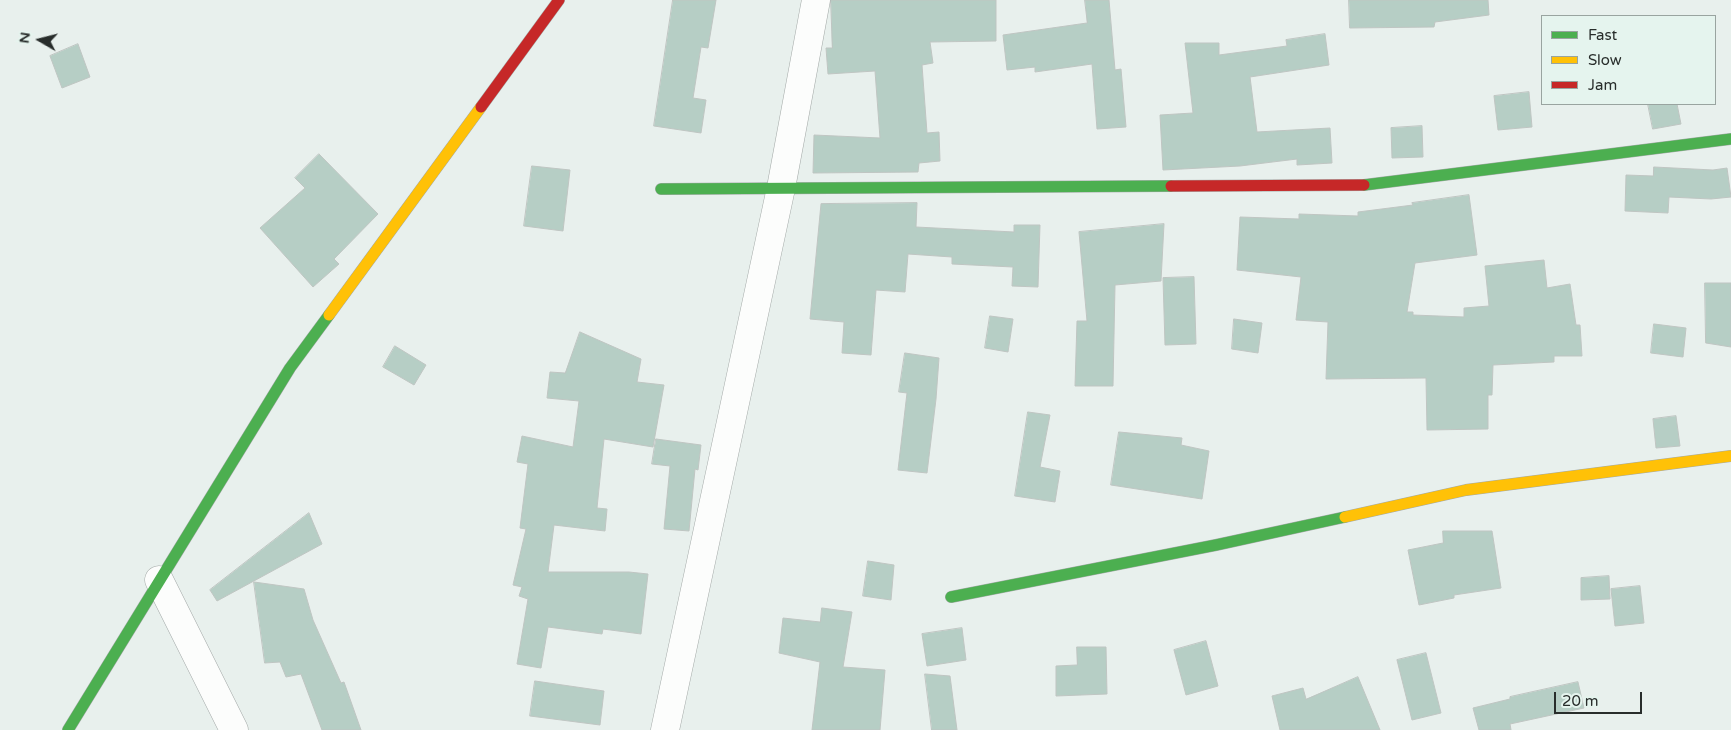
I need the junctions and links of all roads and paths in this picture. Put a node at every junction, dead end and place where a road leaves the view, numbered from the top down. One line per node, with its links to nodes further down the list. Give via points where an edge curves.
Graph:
1 (559, 0): 7 (street, via 290,368)
2 (816, 0): 4 (street)
3 (1731, 139): 4 (street, via 1363,185)
4 (781, 188): 5 (street); 11 (street)
5 (661, 190)
6 (1731, 456): 8 (street, via 1466,490 1216,545)
7 (159, 580): 9 (street); 10 (street)
8 (951, 597)
9 (68, 730)
10 (234, 730)
11 (665, 730)

